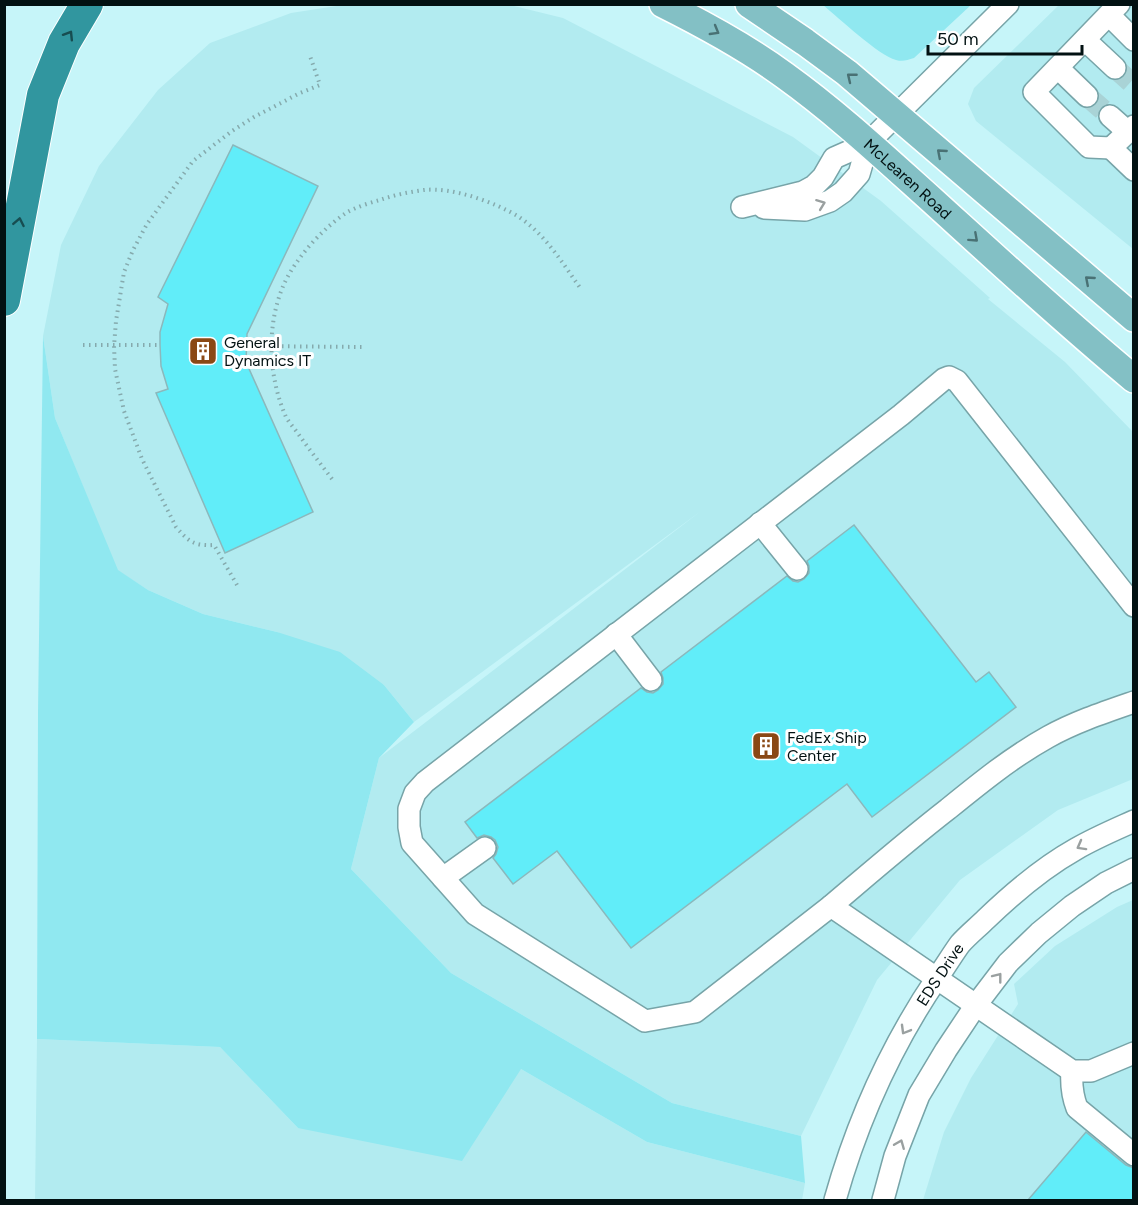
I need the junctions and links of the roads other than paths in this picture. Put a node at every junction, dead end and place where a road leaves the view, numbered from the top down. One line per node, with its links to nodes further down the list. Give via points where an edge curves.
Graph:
1 (87, 4): 17 (highway, one-way to 1, via 43,95 64,43)
2 (663, 4): 14 (main road, McLearen Road, one-way to 14, via 744,48)
3 (748, 4): 11 (main road, one-way to 3, via 806,42)
4 (1008, 4): 11 (street)
5 (1114, 10): 6 (street); 7 (street)
6 (1084, 40): 8 (street); 9 (street)
7 (1134, 40)
8 (1058, 68): 10 (street); 15 (street, via 1034,92 1089,147)
9 (1115, 68)
10 (1087, 96)
11 (896, 114): 14 (street); 18 (main road, one-way to 11)
12 (1110, 116): 13 (street)
13 (1131, 129): 15 (street)
14 (868, 142): 14 (street, one-way to 14, via 834,158 823,177 803,192 742,207 805,210 830,201 859,174); 19 (main road, McLearen Road, one-way to 19)
15 (1111, 148): 16 (street)
16 (1134, 170)
17 (4, 300)
18 (1134, 318)
19 (1134, 379)
20 (760, 523): 21 (street); 22 (street, via 949,377 957,381); 23 (street)
21 (797, 569)
22 (1134, 606)
23 (616, 634): 24 (street); 29 (street, via 415,793 410,809 412,843)
24 (651, 680)
25 (1134, 702): 30 (street, via 1074,724 1028,749 957,801)
26 (1134, 821): 31 (street, EDS Drive, one-way to 31, via 1074,850 1035,877 961,943)
27 (485, 848): 29 (street)
28 (1134, 869): 32 (street, one-way to 28, via 1008,963 1039,933 1106,883)
29 (443, 878): 30 (street, via 475,914 645,1021 695,1012)
30 (831, 906): 31 (street)
31 (937, 978): 32 (street); 36 (street, EDS Drive, one-way to 36, via 895,1048 867,1107)
32 (976, 1005): 34 (street); 37 (street, one-way to 32, via 919,1095)
33 (1134, 1053): 34 (street, via 1091,1071)
34 (1072, 1071): 35 (street, via 1077,1108)
35 (1134, 1155)
36 (835, 1200)
37 (883, 1200)

